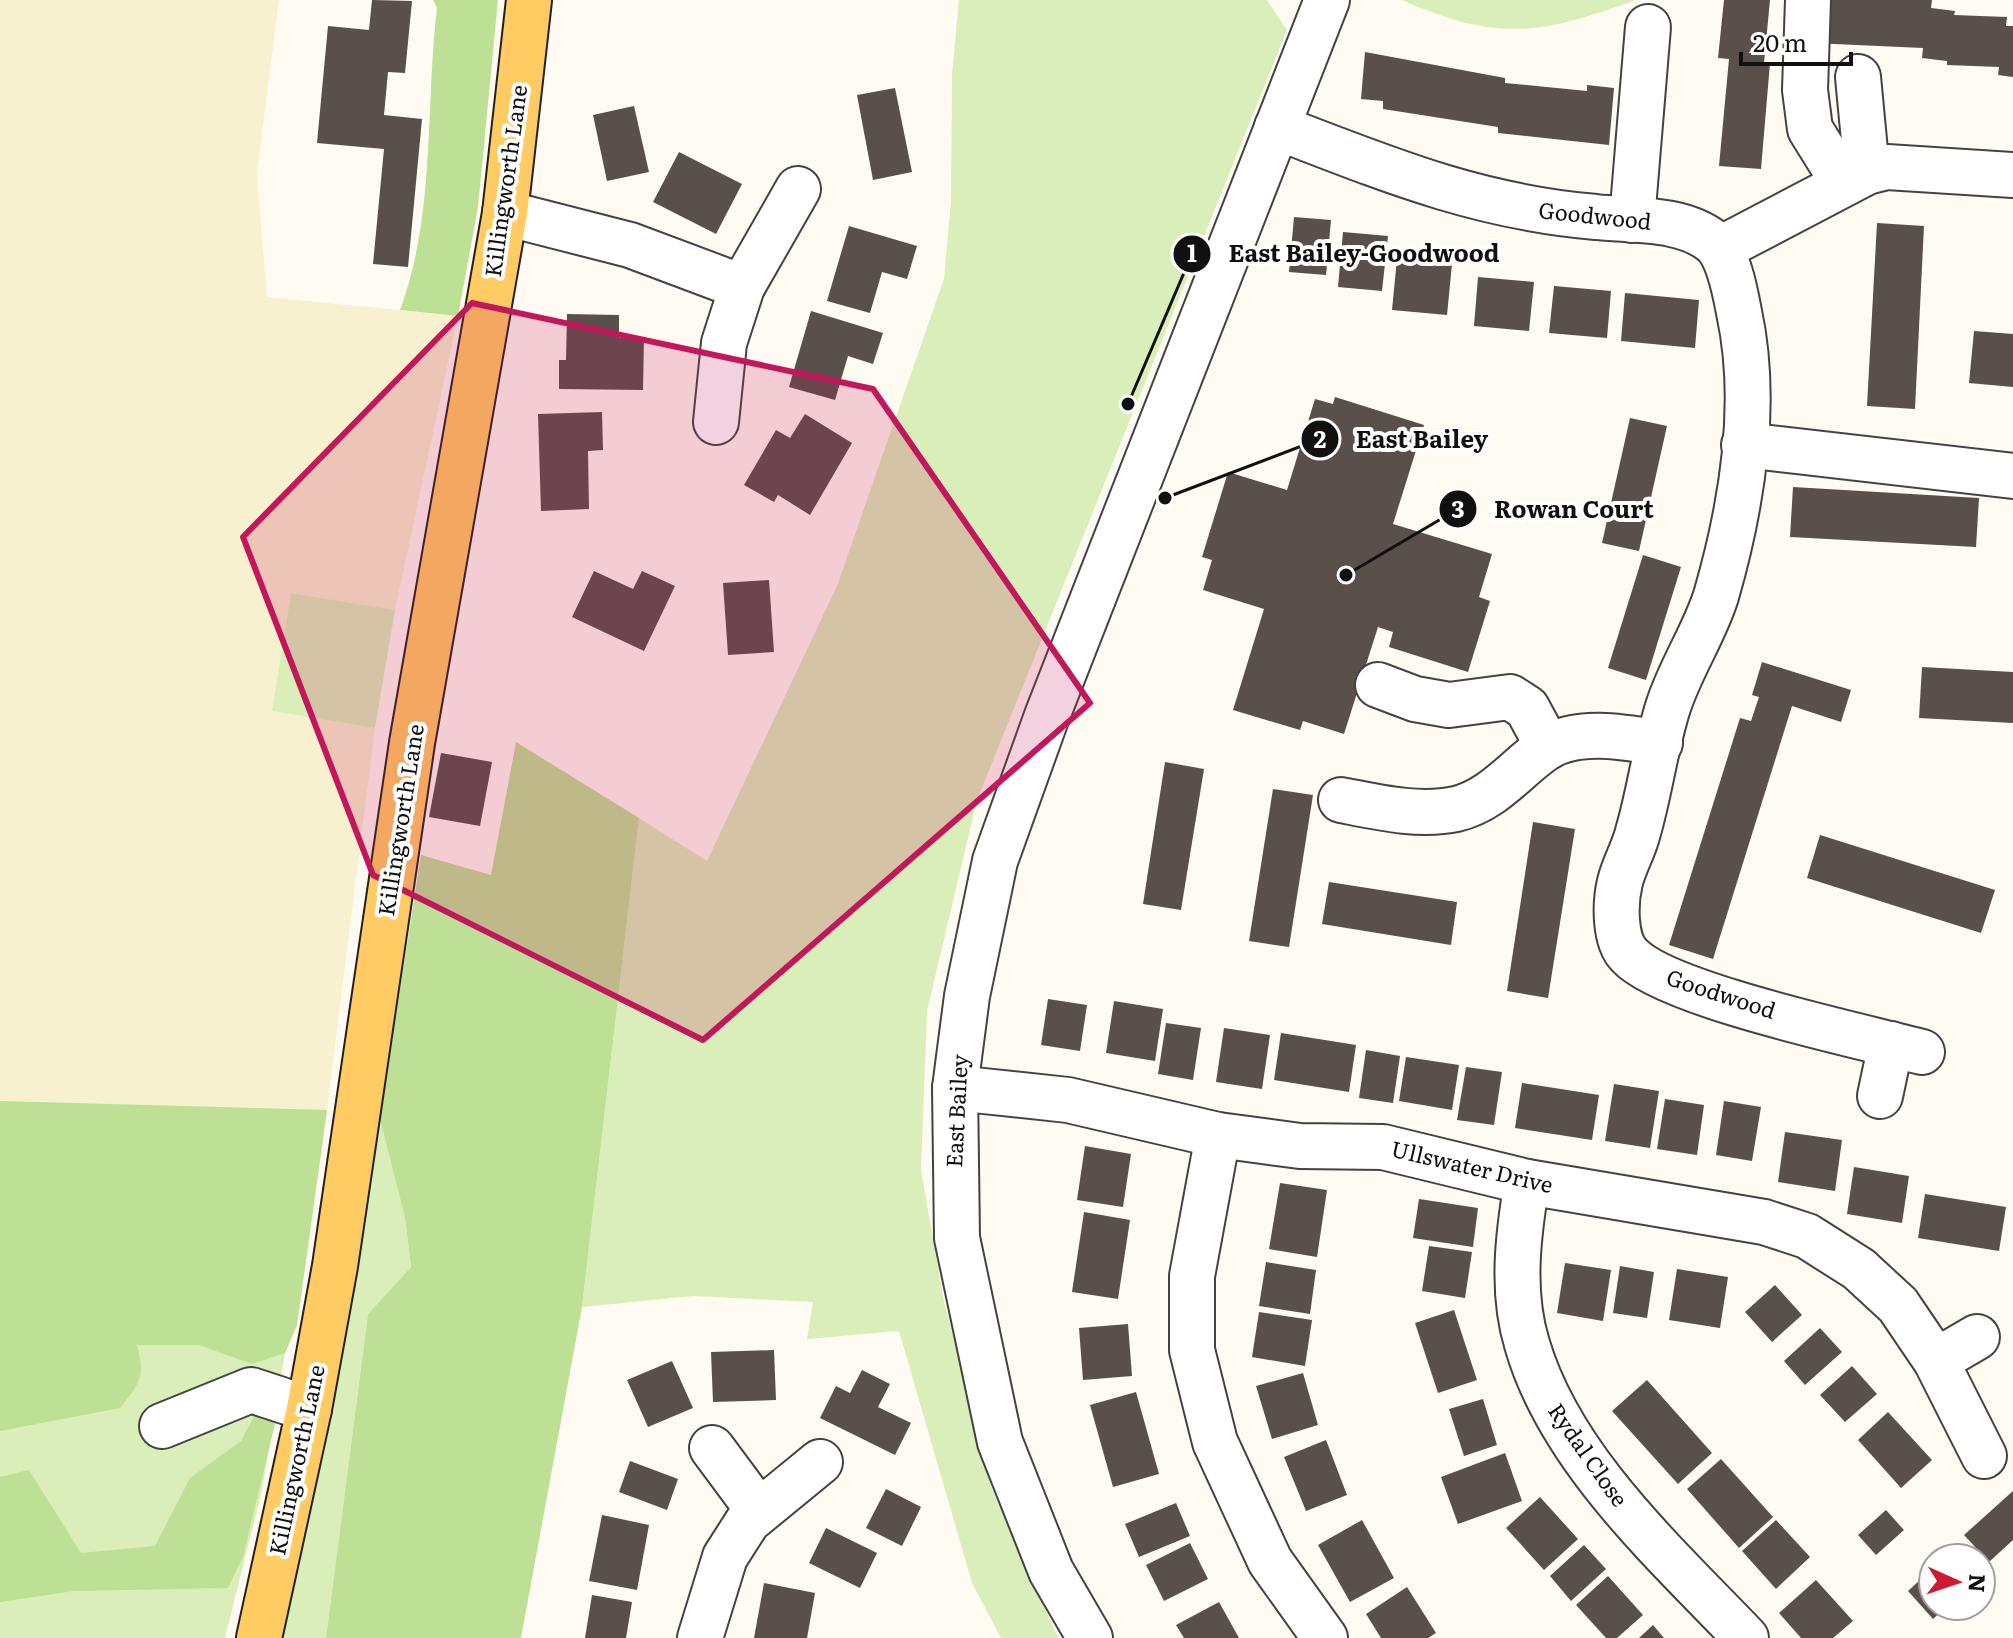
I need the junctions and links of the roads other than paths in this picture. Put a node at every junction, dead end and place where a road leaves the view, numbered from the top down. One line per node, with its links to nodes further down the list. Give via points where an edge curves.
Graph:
1 (529, 0): 10 (main road, Killingworth Lane)
2 (1327, 0): 6 (street, East Bailey)
3 (1808, 0): 8 (street, via 1805,90 1810,129)
4 (1648, 27): 11 (street)
5 (1858, 77): 8 (street)
6 (1277, 127): 11 (street, Goodwood, via 1435,188 1510,206); 21 (street, East Bailey, via 995,861 967,996)
7 (2013, 175): 8 (street, via 1887,167)
8 (1855, 177): 12 (street)
9 (798, 189): 13 (street)
10 (505, 213): 13 (street, via 630,245); 27 (main road, Killingworth Lane, via 412,743)
11 (1632, 220): 12 (street, Goodwood, via 1674,225 1708,238)
12 (1720, 249): 15 (street, Goodwood, via 1748,355)
13 (742, 287): 14 (street, via 724,343)
14 (716, 422)
15 (1744, 445): 16 (street); 18 (street, Goodwood, via 1715,598 1668,708)
16 (2013, 476)
17 (1378, 685): 19 (street, via 1449,705 1510,697 1527,708)
18 (1660, 743): 19 (street, via 1591,736); 22 (street, Goodwood, via 1638,835 1619,884 1618,930 1627,954 1696,991 1907,1048)
19 (1548, 747): 20 (street, via 1494,793 1456,809 1381,808)
20 (1341, 800)
21 (955, 1088): 23 (street, Ullswater Drive, via 1068,1100); 35 (street, East Bailey, via 957,1238 1000,1442 1051,1571)
22 (1880, 1096)
23 (1218, 1135): 24 (street, Ullswater Drive, via 1300,1146 1383,1147); 36 (street, via 1192,1276 1192,1350 1215,1442 1270,1561)
24 (1527, 1182): 26 (street, Ullswater Drive, via 1764,1222 1807,1236 1859,1269 1898,1305); 37 (street, Rydal Close, via 1518,1232 1518,1296 1542,1388 1566,1430 1639,1527)
25 (1977, 1337): 26 (street)
26 (1936, 1361): 30 (street, Ullswater Drive)
27 (309, 1409): 28 (street, via 251,1390); 33 (main road, Killingworth Lane)
28 (162, 1426)
29 (712, 1448): 32 (street)
30 (1984, 1456)
31 (820, 1462): 32 (street)
32 (758, 1510): 34 (street, via 725,1557)
33 (259, 1638)
34 (700, 1638)
35 (1090, 1638)
36 (1325, 1638)
37 (1746, 1638)

